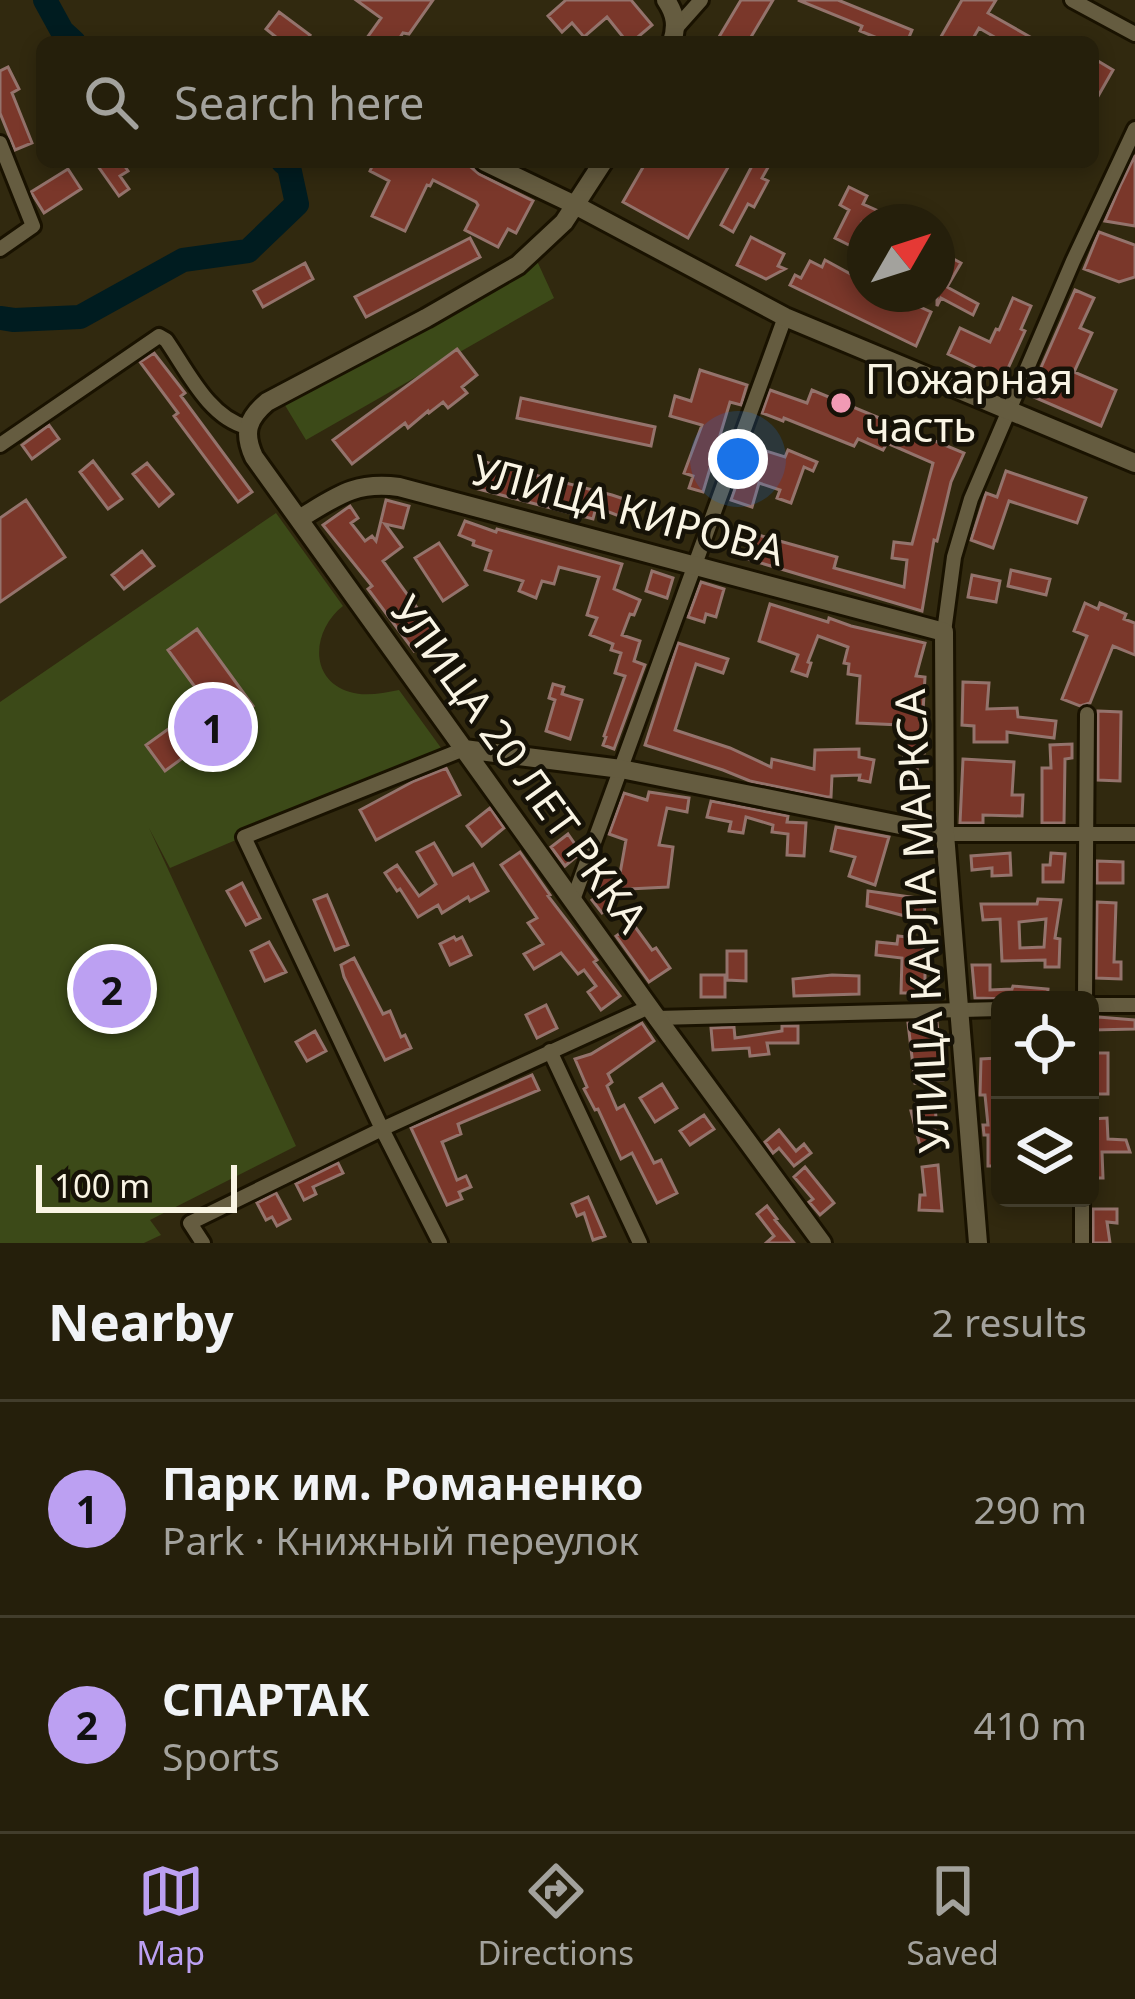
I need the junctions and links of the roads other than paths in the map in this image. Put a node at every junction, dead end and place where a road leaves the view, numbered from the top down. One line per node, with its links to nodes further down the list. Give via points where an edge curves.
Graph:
1 (666, 0): 4 (street)
2 (700, 0): 4 (street)
3 (1072, 0): 5 (street)
4 (674, 34)
5 (1135, 34)
6 (1135, 129): 13 (street, УЛИЦА КАРЛА МАРКСА)
7 (0, 143): 11 (street, via 33,226)
8 (498, 168): 10 (street)
9 (599, 168): 10 (street)
10 (575, 205): 12 (street); 14 (street, via 518,265 267,402)
11 (0, 249)
12 (785, 317): 13 (street); 18 (street)
13 (1009, 410): 16 (street); 19 (street, УЛИЦА КАРЛА МАРКСА, via 954,557)
14 (247, 427): 15 (street, УЛИЦА 20 ЛЕТ РККА, via 214,407 159,336); 17 (street, УЛИЦА 20 ЛЕТ РККА, via 254,457)
15 (0, 445)
16 (1135, 464)
17 (299, 518): 18 (street, УЛИЦА КИРОВА, via 349,489 378,484); 21 (street, УЛИЦА 20 ЛЕТ РККА)
18 (695, 565): 19 (street, УЛИЦА КИРОВА); 22 (street)
19 (944, 632): 23 (street, УЛИЦА КАРЛА МАРКСА)
20 (1088, 714): 25 (street)
21 (464, 749): 22 (street); 26 (street, УЛИЦА 20 ЛЕТ РККА); 34 (street, via 244,837)
22 (621, 770): 23 (street); 26 (street)
23 (945, 834): 25 (street); 31 (street, УЛИЦА КАРЛА МАРКСА)
24 (1135, 834): 25 (street)
25 (1086, 835): 27 (street)
26 (572, 900): 32 (street, УЛИЦА 20 ЛЕТ РККА)
27 (1087, 991)
28 (1099, 1003): 29 (street)
29 (1135, 1005)
30 (991, 1009): 31 (street)
31 (959, 1011): 32 (street); 40 (street, УЛИЦА КАРЛА МАРКСА)
32 (653, 1012): 33 (street); 39 (street, УЛИЦА 20 ЛЕТ РККА)
33 (550, 1051): 34 (street); 38 (street)
34 (382, 1129): 36 (street, via 190,1223); 37 (street)
35 (1082, 1207): 41 (street)
36 (203, 1243)
37 (440, 1243)
38 (640, 1243)
39 (822, 1243)
40 (978, 1243)
41 (1082, 1243)

